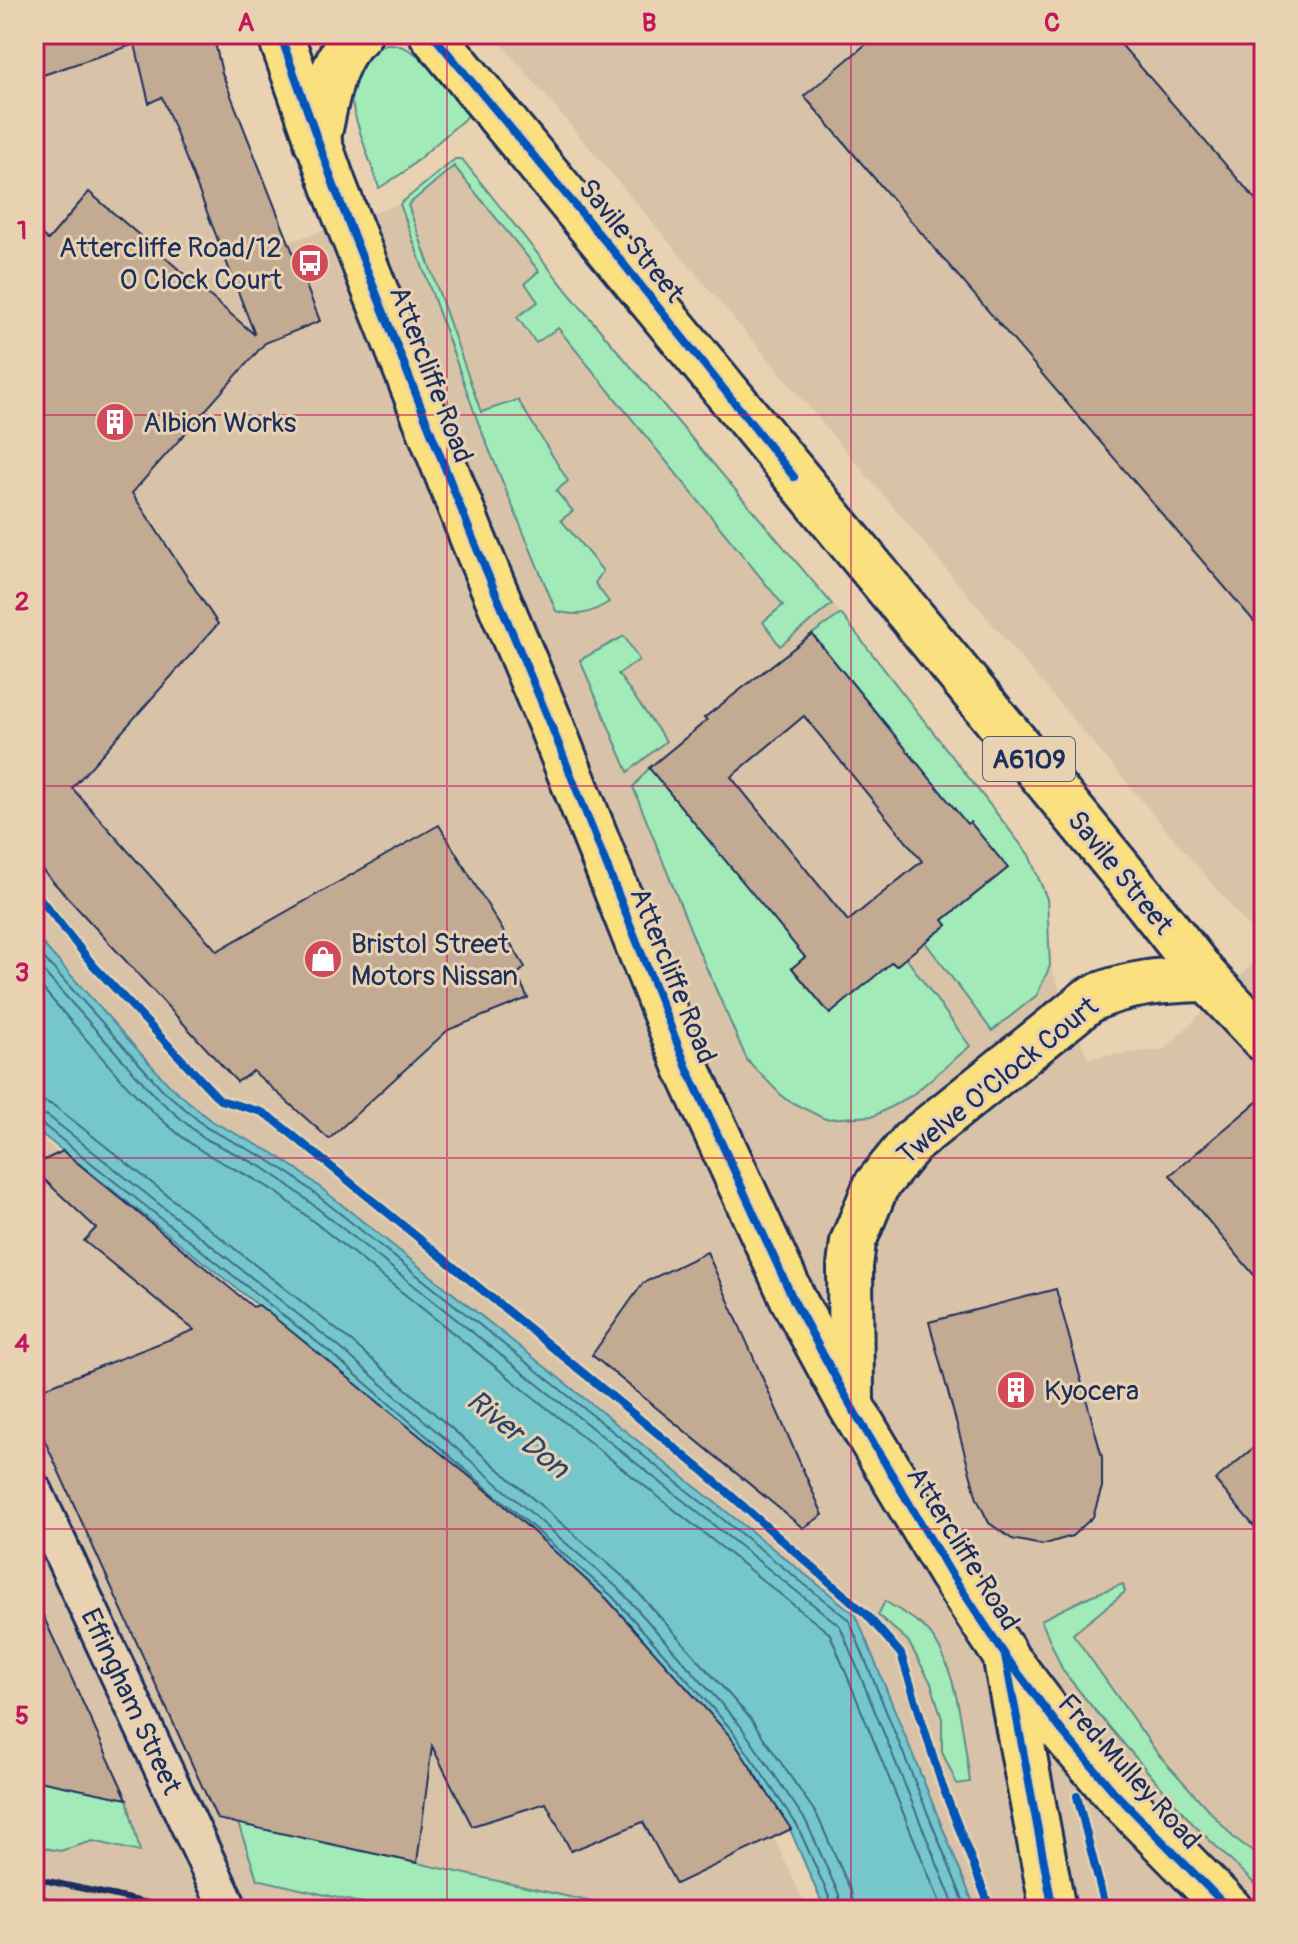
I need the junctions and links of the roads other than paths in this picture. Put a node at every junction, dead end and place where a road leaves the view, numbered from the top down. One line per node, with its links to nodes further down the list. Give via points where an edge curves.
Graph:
1 (280, 34): 4 (main road, Attercliffe Road)
2 (359, 34): 4 (main road, via 340,58)
3 (432, 34): 5 (main road, Savile Street / A6109)
4 (317, 142): 7 (main road, Attercliffe Road, via 687,1068 794,1301)
5 (1207, 979): 6 (main road, Savile Street / A6109); 7 (main road, Twelve O'Clock Court, via 1136,984 1089,1000 904,1151 876,1186 853,1242)
6 (1264, 1039)
7 (851, 1406): 9 (main road, Attercliffe Road)
8 (34, 1492): 10 (street, Effingham Street)
9 (1005, 1655): 11 (main road, Attercliffe Road); 12 (main road, Fred Mulley Road, via 1115,1793)
10 (229, 1910)
11 (1053, 1910)
12 (1230, 1910)

